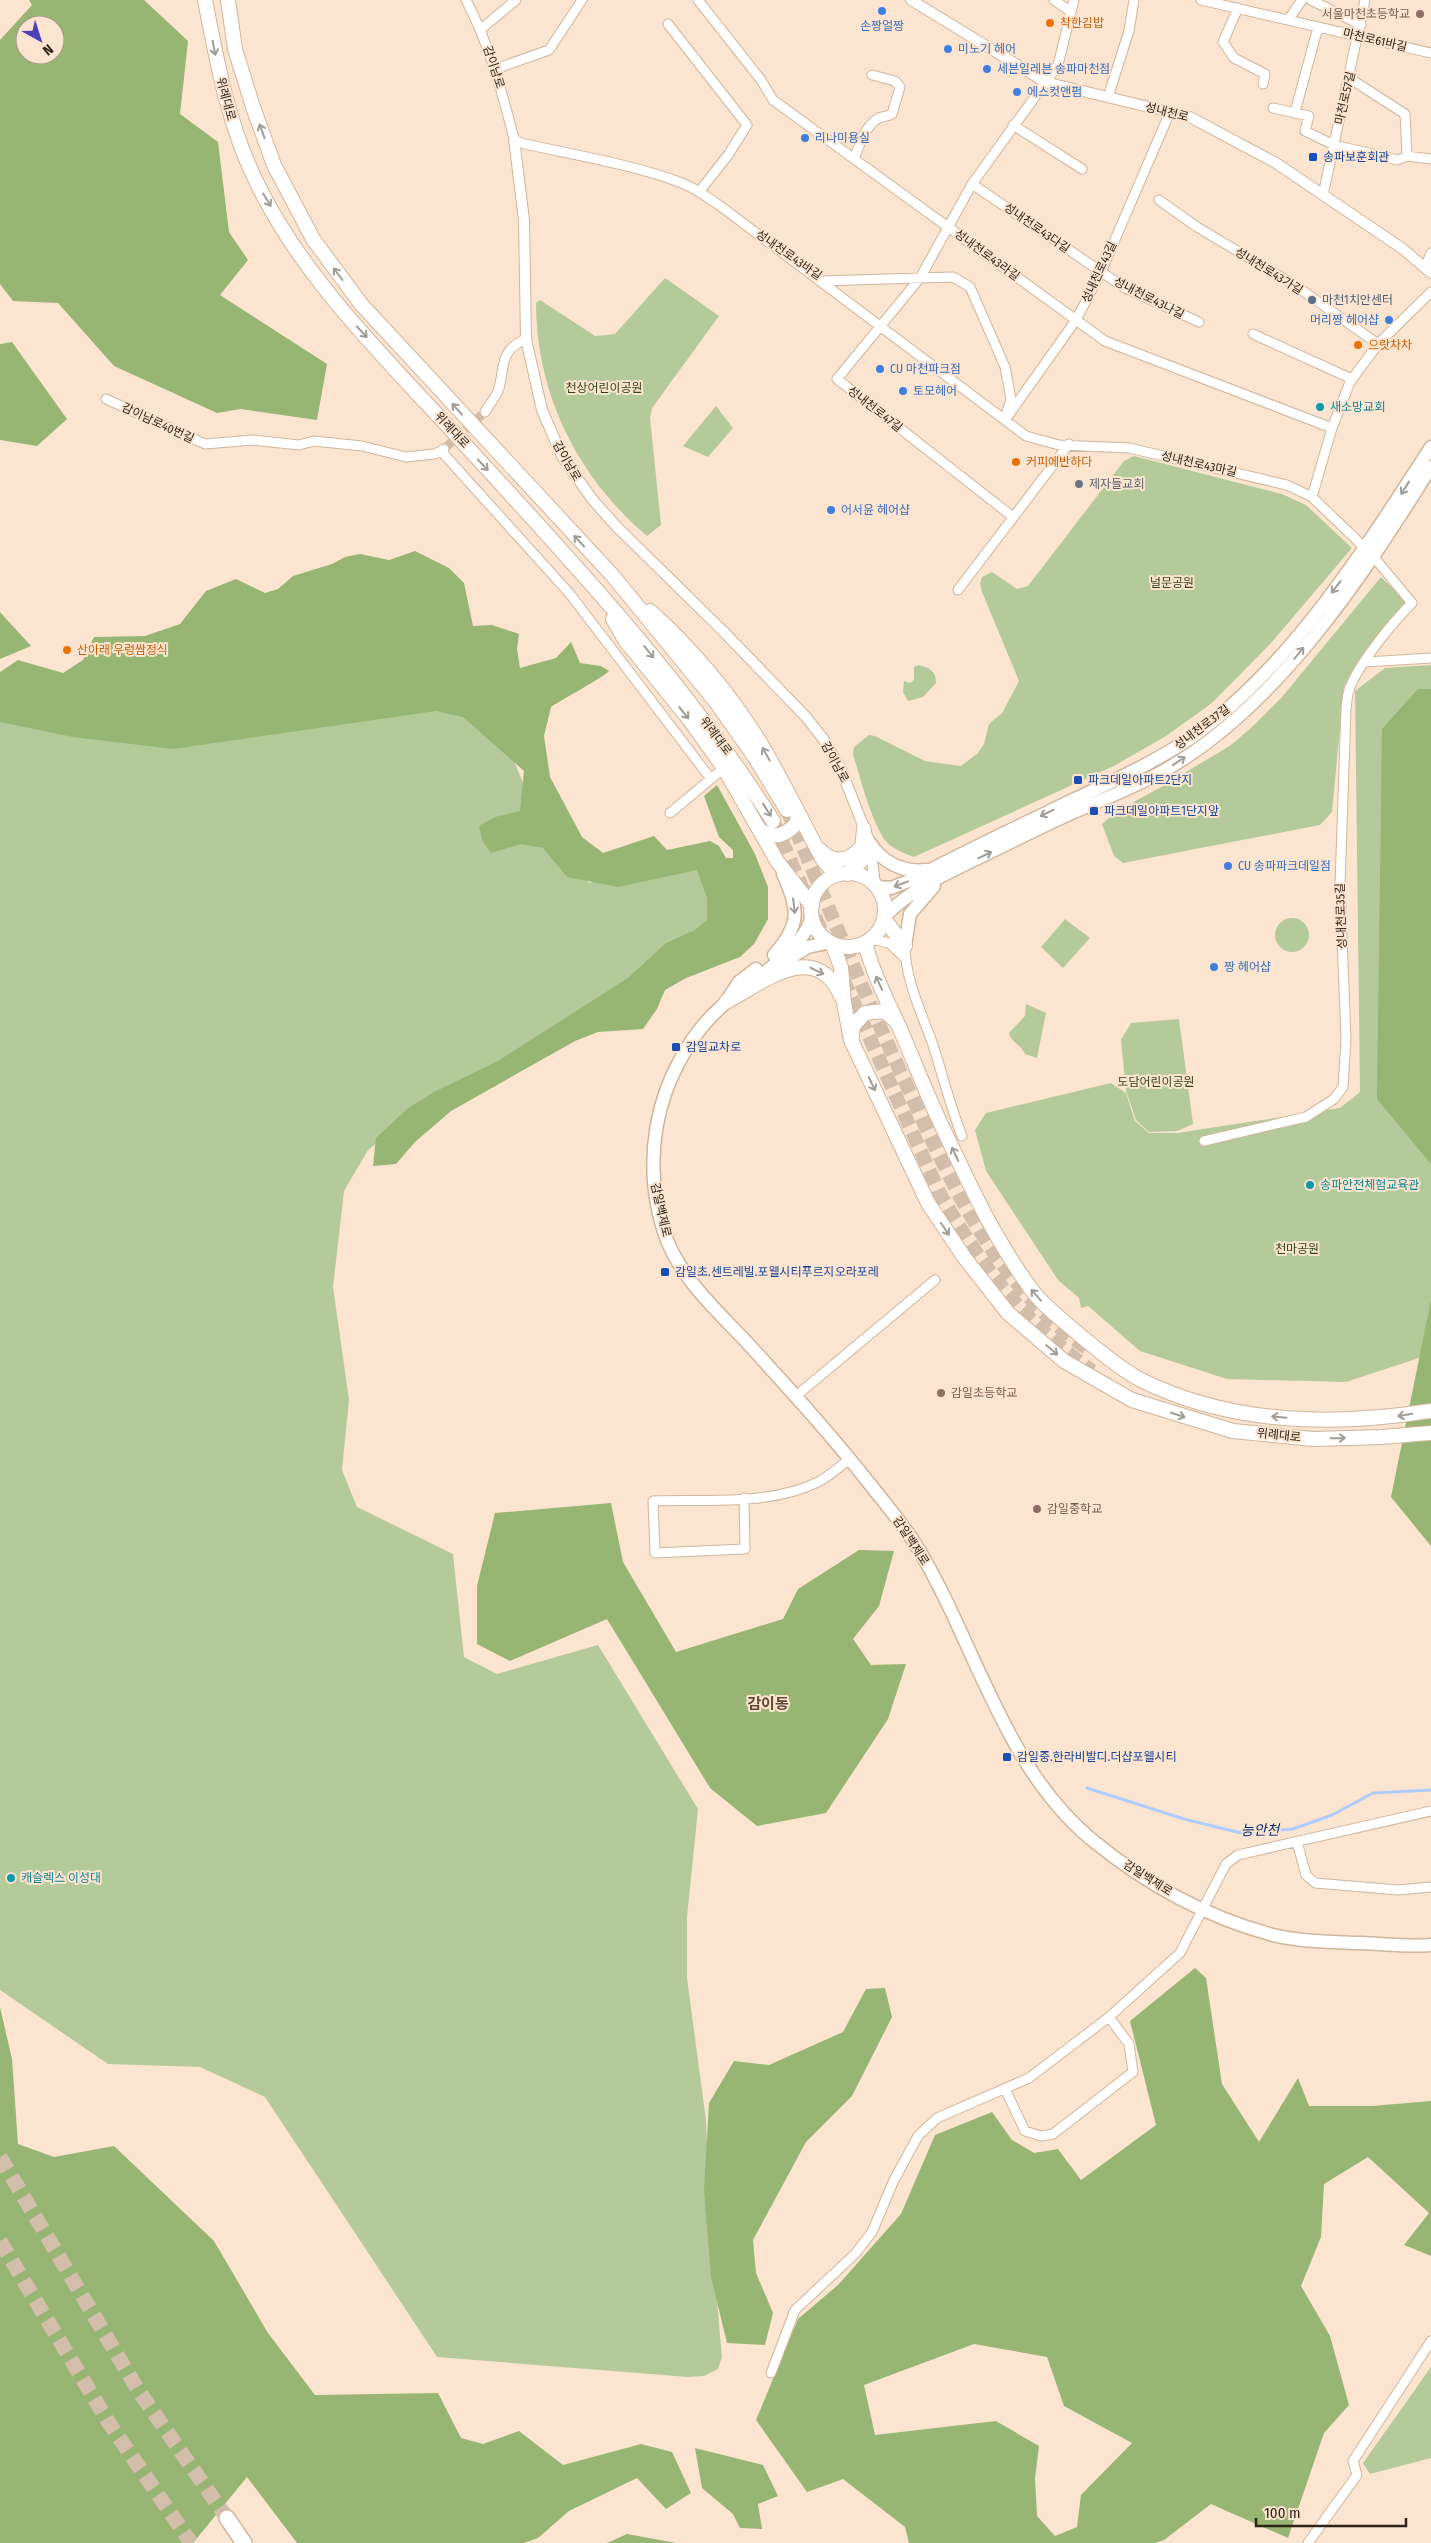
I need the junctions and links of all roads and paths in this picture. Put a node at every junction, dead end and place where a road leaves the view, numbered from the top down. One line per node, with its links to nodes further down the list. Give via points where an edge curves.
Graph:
1 (205, 0): 68 (main road, 위례대로, one-way to 68, via 218,71 234,128 256,182 296,249 346,315)
2 (228, 0): 75 (main road, 위례대로, one-way to 2, via 762,747 681,639 613,576 361,304 313,239 274,165 253,107 235,49)
3 (466, 0): 21 (street, 감이남로)
4 (516, 0): 21 (street)
5 (582, 0): 24 (street, via 549,50)
6 (698, 0): 37 (street, 성내천로43라길, via 773,100)
7 (911, 0): 27 (street, 성내천로)
8 (1054, 0): 16 (street)
9 (1074, 0): 16 (street, 성내천로47길)
10 (1134, 0): 29 (street, via 1129,31)
11 (1201, 0): 15 (street, 마천로61바길)
12 (1302, 0): 17 (street)
13 (1311, 0): 19 (street)
14 (1365, 0): 19 (street, 마천로57길)
15 (1238, 8): 17 (street, 마천로61바길); 28 (street, via 1223,42 1234,58 1265,74)
16 (1070, 11): 27 (street, 성내천로47길, via 1058,65)
17 (1288, 20): 20 (street, 마천로61바길)
18 (668, 24): 41 (street, via 747,125)
19 (1361, 25): 22 (street, 마천로57길)
20 (1318, 26): 22 (street, 마천로61바길); 32 (street)
21 (481, 29): 24 (street, 감이남로)
22 (1359, 36): 23 (street, 마천로61바길); 26 (street, 마천로57길)
23 (1431, 53)
24 (495, 69): 34 (street, 감이남로)
25 (872, 75): 37 (street, via 895,82 900,87 892,114 871,124)
26 (1349, 78): 35 (street, 마천로57길); 36 (street, via 1405,114)
27 (1045, 82): 29 (street, 성내천로); 33 (street, 성내천로47길)
28 (1263, 84)
29 (1108, 97): 31 (street, 성내천로)
30 (1273, 108): 32 (street)
31 (1170, 112): 42 (street, 성내천로, via 1199,121 1276,163); 47 (street, 성내천로43길)
32 (1296, 112): 35 (street, via 1309,116 1304,131)
33 (1013, 125): 39 (street); 40 (street, 성내천로47길)
34 (514, 139): 41 (street, 성내천로43바길, via 521,144 637,169); 55 (street, 감이남로, via 524,220)
35 (1334, 145): 36 (street, via 1398,160); 42 (street, 마천로57길)
36 (1407, 156): 38 (street)
37 (854, 159): 44 (street, 성내천로43라길)
38 (1431, 159)
39 (1082, 169)
40 (972, 184): 44 (street, 성내천로47길); 47 (street, 성내천로43다길)
41 (699, 192): 49 (street, 성내천로43바길)
42 (1323, 195): 46 (street, 성내천로, via 1403,249)
43 (1159, 200): 56 (street, 성내천로43가길, via 1197,227 1293,284)
44 (948, 226): 48 (street, 성내천로47길); 51 (street, 성내천로43라길)
45 (1431, 253): 46 (street)
46 (1428, 270)
47 (1101, 272): 51 (street, 성내천로43길); 52 (street, 성내천로43나길, via 1125,288)
48 (920, 278): 49 (street, 성내천로43바길); 53 (street, 성내천로47길); 60 (street, 성내천로43바길, via 953,278 970,287 1005,367 1011,399)
49 (821, 281): 53 (street, 성내천로43마길)
50 (1431, 292): 56 (street)
51 (1076, 320): 60 (street, 성내천로43길); 61 (street, 성내천로43라길, via 1105,341)
52 (1199, 322)
53 (879, 326): 60 (street, 성내천로43마길); 66 (street, 성내천로47길, via 837,379)
54 (1253, 334): 57 (street)
55 (526, 339): 59 (street, via 513,344 502,363 499,389); 78 (street, 감이남로, via 542,410 562,456 574,474 616,526 806,717 840,766)
56 (1378, 344): 57 (street)
57 (1352, 379): 61 (street)
58 (106, 399): 73 (street, 감이남로40번길, via 205,444 253,440 299,445 314,441 362,446 406,456 436,454 443,449 570,594)
59 (485, 412)
60 (1005, 420): 62 (street, 성내천로43마길, via 1026,436 1059,445)
61 (1332, 428): 65 (street)
62 (1068, 444): 65 (street, 성내천로43마길, via 1129,448 1287,485); 66 (street)
63 (1431, 447): 67 (main road, 성내천로37길, one-way to 67)
64 (1431, 467): 67 (main road, 성내천로37길)
65 (1312, 497): 67 (street, 성내천로43마길)
66 (1013, 517): 69 (street)
67 (1369, 553): 71 (street, 성내천로35길, via 1412,602 1388,628); 74 (main road, 성내천로37길, via 1287,668 1234,719 1174,765)
68 (596, 587): 72 (main road, one-way to 72, via 625,640); 77 (main road, 위례대로, one-way to 77, via 704,720 738,765)
69 (958, 590)
70 (1431, 658): 71 (street)
71 (1366, 662): 98 (street, 성내천로35길, via 1350,689 1346,709 1340,884 1346,1039 1343,1086 1334,1099 1306,1117)
72 (724, 768): 73 (street); 79 (main road)
73 (711, 779): 76 (street)
74 (1071, 808): 83 (main road, 성내천로37길, one-way to 83); 84 (main road, 성내천로37길, one-way to 74)
75 (793, 811): 79 (main road, via 797,823 782,835 772,836); 80 (main road, 위례대로)
76 (670, 813)
77 (773, 821)
78 (864, 829): 81 (main road)
79 (760, 830): 82 (main road)
80 (811, 837): 81 (main road, via 822,852 838,860 856,854); 85 (main road, via 823,860 834,872)
81 (867, 843): 83 (main road, via 894,865 914,872); 85 (main road, via 862,860); 86 (street)
82 (777, 861): 87 (main road); 93 (main road, one-way to 93, via 796,906 790,932 771,958 739,982)
83 (931, 870): 86 (main road, 성내천로37길, one-way to 86, via 896,886)
84 (953, 870): 88 (main road, 성내천로37길, via 904,898); 91 (main road, via 921,899 910,914)
85 (844, 874): 86 (main road, via 860,875); 87 (main road, via 823,884)
86 (876, 886): 88 (main road, via 884,900)
87 (812, 909): 90 (main road, via 817,929); 92 (main road, via 808,927)
88 (884, 918): 89 (main road, via 879,930); 91 (main road)
89 (868, 941): 90 (main road, via 851,947); 91 (street, via 889,943); 95 (main road, 위례대로, one-way to 89, via 878,982)
90 (831, 942): 92 (main road, via 820,942); 94 (main road, via 842,967)
91 (905, 952): 97 (street, via 946,1093)
92 (779, 961): 93 (main road, 감일백제로)
93 (726, 1002): 94 (main road, one-way to 94, via 787,968 807,966 831,978); 100 (main road, 감일백제로, via 687,1046 674,1069 660,1107 654,1141 653,1183 667,1238 694,1286)
94 (844, 1003): 96 (main road, 위례대로)
95 (896, 1022): 96 (main road, via 884,1012 865,1013 853,1026); 101 (main road, 위례대로, one-way to 95, via 1354,1420 1246,1414 1206,1404 1142,1380 1082,1337 1032,1290 999,1240 974,1194)
96 (852, 1040): 102 (main road, 위례대로, one-way to 102, via 928,1203 1008,1313 1064,1361 1132,1400 1233,1431 1312,1439)
97 (962, 1136)
98 (1204, 1141)
99 (935, 1280): 100 (street)
100 (796, 1396): 103 (main road, 감일백제로)
101 (1430, 1411)
102 (1431, 1433)
103 (850, 1459): 104 (street, via 819,1481 788,1492); 108 (main road, 감일백제로, via 918,1547 1018,1748 1058,1805 1088,1837 1142,1877)
104 (744, 1498): 104 (street, via 653,1501 655,1553 746,1549)
105 (1431, 1811): 106 (street)
106 (1297, 1842): 107 (street, via 1306,1874 1315,1883 1398,1890); 108 (street, via 1238,1855 1226,1864)
107 (1431, 1887)
108 (1204, 1911): 109 (main road, 감일백제로, via 1275,1936); 110 (street, via 1180,1953)
109 (1431, 1945)
110 (1109, 2017): 111 (street, via 1029,2078); 111 (street, via 1129,2044 1133,2072 1052,2134 1041,2136 1025,2131)
111 (1005, 2089): 113 (street, via 937,2118 918,2136 894,2180 872,2232 855,2254 795,2310)
112 (1431, 2341): 116 (street, via 1352,2461 1357,2475)
113 (771, 2373)
114 (227, 2518): 115 (highway)
115 (244, 2543)
116 (1308, 2543)

